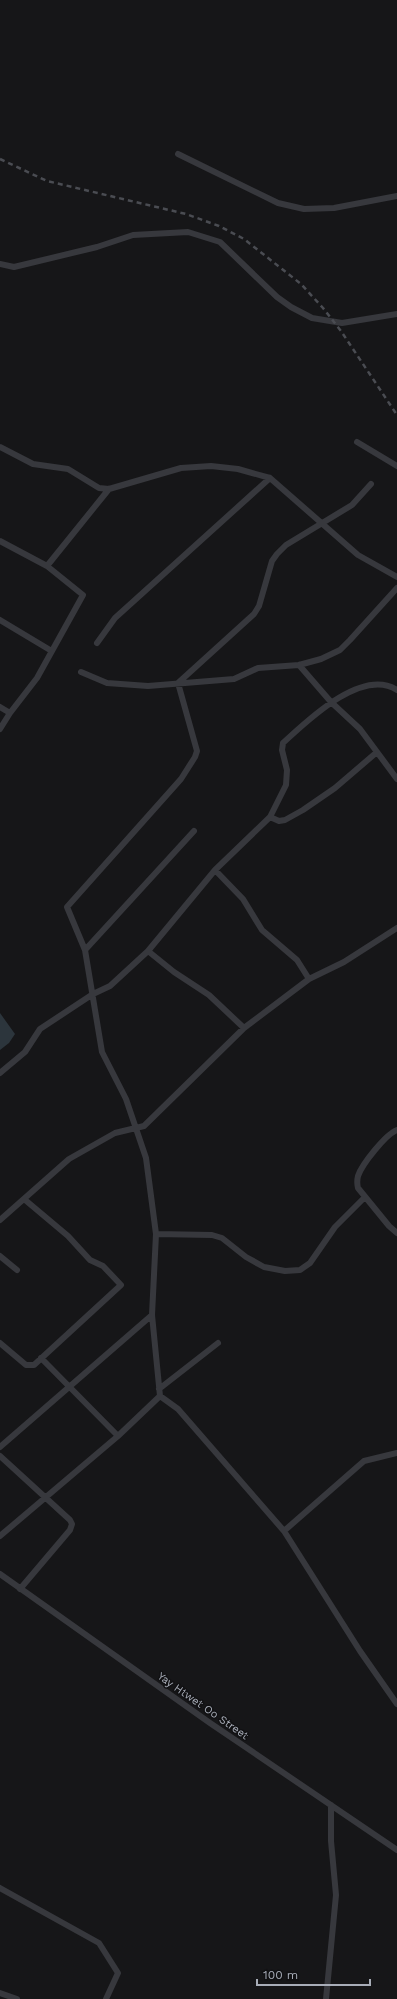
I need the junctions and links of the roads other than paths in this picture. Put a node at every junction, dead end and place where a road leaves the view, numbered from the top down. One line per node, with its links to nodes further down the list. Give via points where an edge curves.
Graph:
1 (178, 154): 2 (street, via 278,203 304,209 334,208)
2 (397, 196)
3 (0, 264): 4 (street, via 14,267 97,247 133,235 188,232 220,242 277,297 312,318 342,323)
4 (397, 314)
5 (357, 442): 7 (street)
6 (0, 447): 10 (street, via 33,464 68,469 99,488)
7 (397, 466)
8 (270, 478): 10 (street, via 238,469 211,466 182,468); 11 (street); 17 (street, via 115,618)
9 (371, 484): 11 (street, via 352,505)
10 (109, 489): 13 (street)
11 (321, 524): 14 (street, via 358,555); 21 (street, via 286,545 277,554 272,561 259,606 254,614)
12 (0, 540): 13 (street)
13 (48, 566): 18 (street, via 83,595)
14 (397, 577)
15 (397, 588): 19 (street, via 340,650)
16 (0, 620): 18 (street)
17 (97, 643)
18 (50, 650): 25 (street, via 37,678)
19 (299, 665): 21 (street, via 258,668 234,679); 23 (street)
20 (81, 672): 21 (street, via 107,683 148,686)
21 (178, 682): 33 (street, via 197,751 196,757 181,779 69,904 68,910)
22 (397, 690): 23 (street, via 371,684)
23 (331, 702): 27 (street, via 360,729); 29 (street, via 283,743 282,750 287,770 286,785)
24 (0, 707): 25 (street)
25 (10, 713): 26 (street)
26 (0, 730)
27 (377, 752): 28 (street); 29 (street, via 335,788 303,810 286,820 279,821)
28 (397, 779)
29 (270, 817): 31 (street)
30 (194, 831): 33 (street)
31 (215, 870): 34 (street); 35 (street, via 243,899 262,930 297,960)
32 (397, 928): 35 (street, via 344,962)
33 (86, 950): 36 (street)
34 (148, 951): 36 (street, via 110,986); 37 (street, via 174,972 210,995)
35 (310, 979): 37 (street)
36 (93, 994): 38 (street, via 40,1029 25,1052); 39 (street, via 102,1052 126,1099)
37 (244, 1028): 39 (street, via 144,1126)
38 (0, 1073)
39 (134, 1127): 42 (street, via 115,1133 69,1159); 45 (street, via 146,1158)
40 (397, 1130): 41 (street, via 377,1148 359,1174 358,1188)
41 (365, 1197): 44 (street); 45 (street, via 335,1227 310,1264 300,1270 285,1271 264,1267 222,1238 212,1235)
42 (24, 1199): 43 (street); 51 (street, via 68,1236 90,1260 104,1266 121,1285)
43 (0, 1220)
44 (397, 1233)
45 (156, 1234): 48 (street)
46 (0, 1256): 47 (street)
47 (17, 1270)
48 (152, 1315): 52 (street); 53 (street)
49 (0, 1343): 51 (street, via 26,1365 34,1365)
50 (218, 1343): 53 (street)
51 (41, 1358): 52 (street)
52 (68, 1386): 55 (street); 56 (street)
53 (159, 1389): 54 (street)
54 (160, 1396): 55 (street); 60 (street, via 178,1409)
55 (118, 1436): 59 (street)
56 (0, 1447)
57 (397, 1452): 60 (street, via 364,1461)
58 (0, 1456): 59 (street)
59 (45, 1498): 61 (street); 63 (street, via 72,1524 70,1530)
60 (284, 1531): 64 (street)
61 (0, 1536)
62 (0, 1574): 63 (street, Yay Htwet Oo Street)
63 (20, 1589): 65 (street, Yay Htwet Oo Street, via 210,1723)
64 (397, 1704)
65 (332, 1805): 66 (street, Yay Htwet Oo Street); 71 (street, via 331,1841 336,1895)
66 (397, 1850)
67 (0, 1888): 70 (street, via 99,1943 118,1973)
68 (0, 1993): 69 (street)
69 (17, 1999)
70 (106, 1999)
71 (326, 1999)

